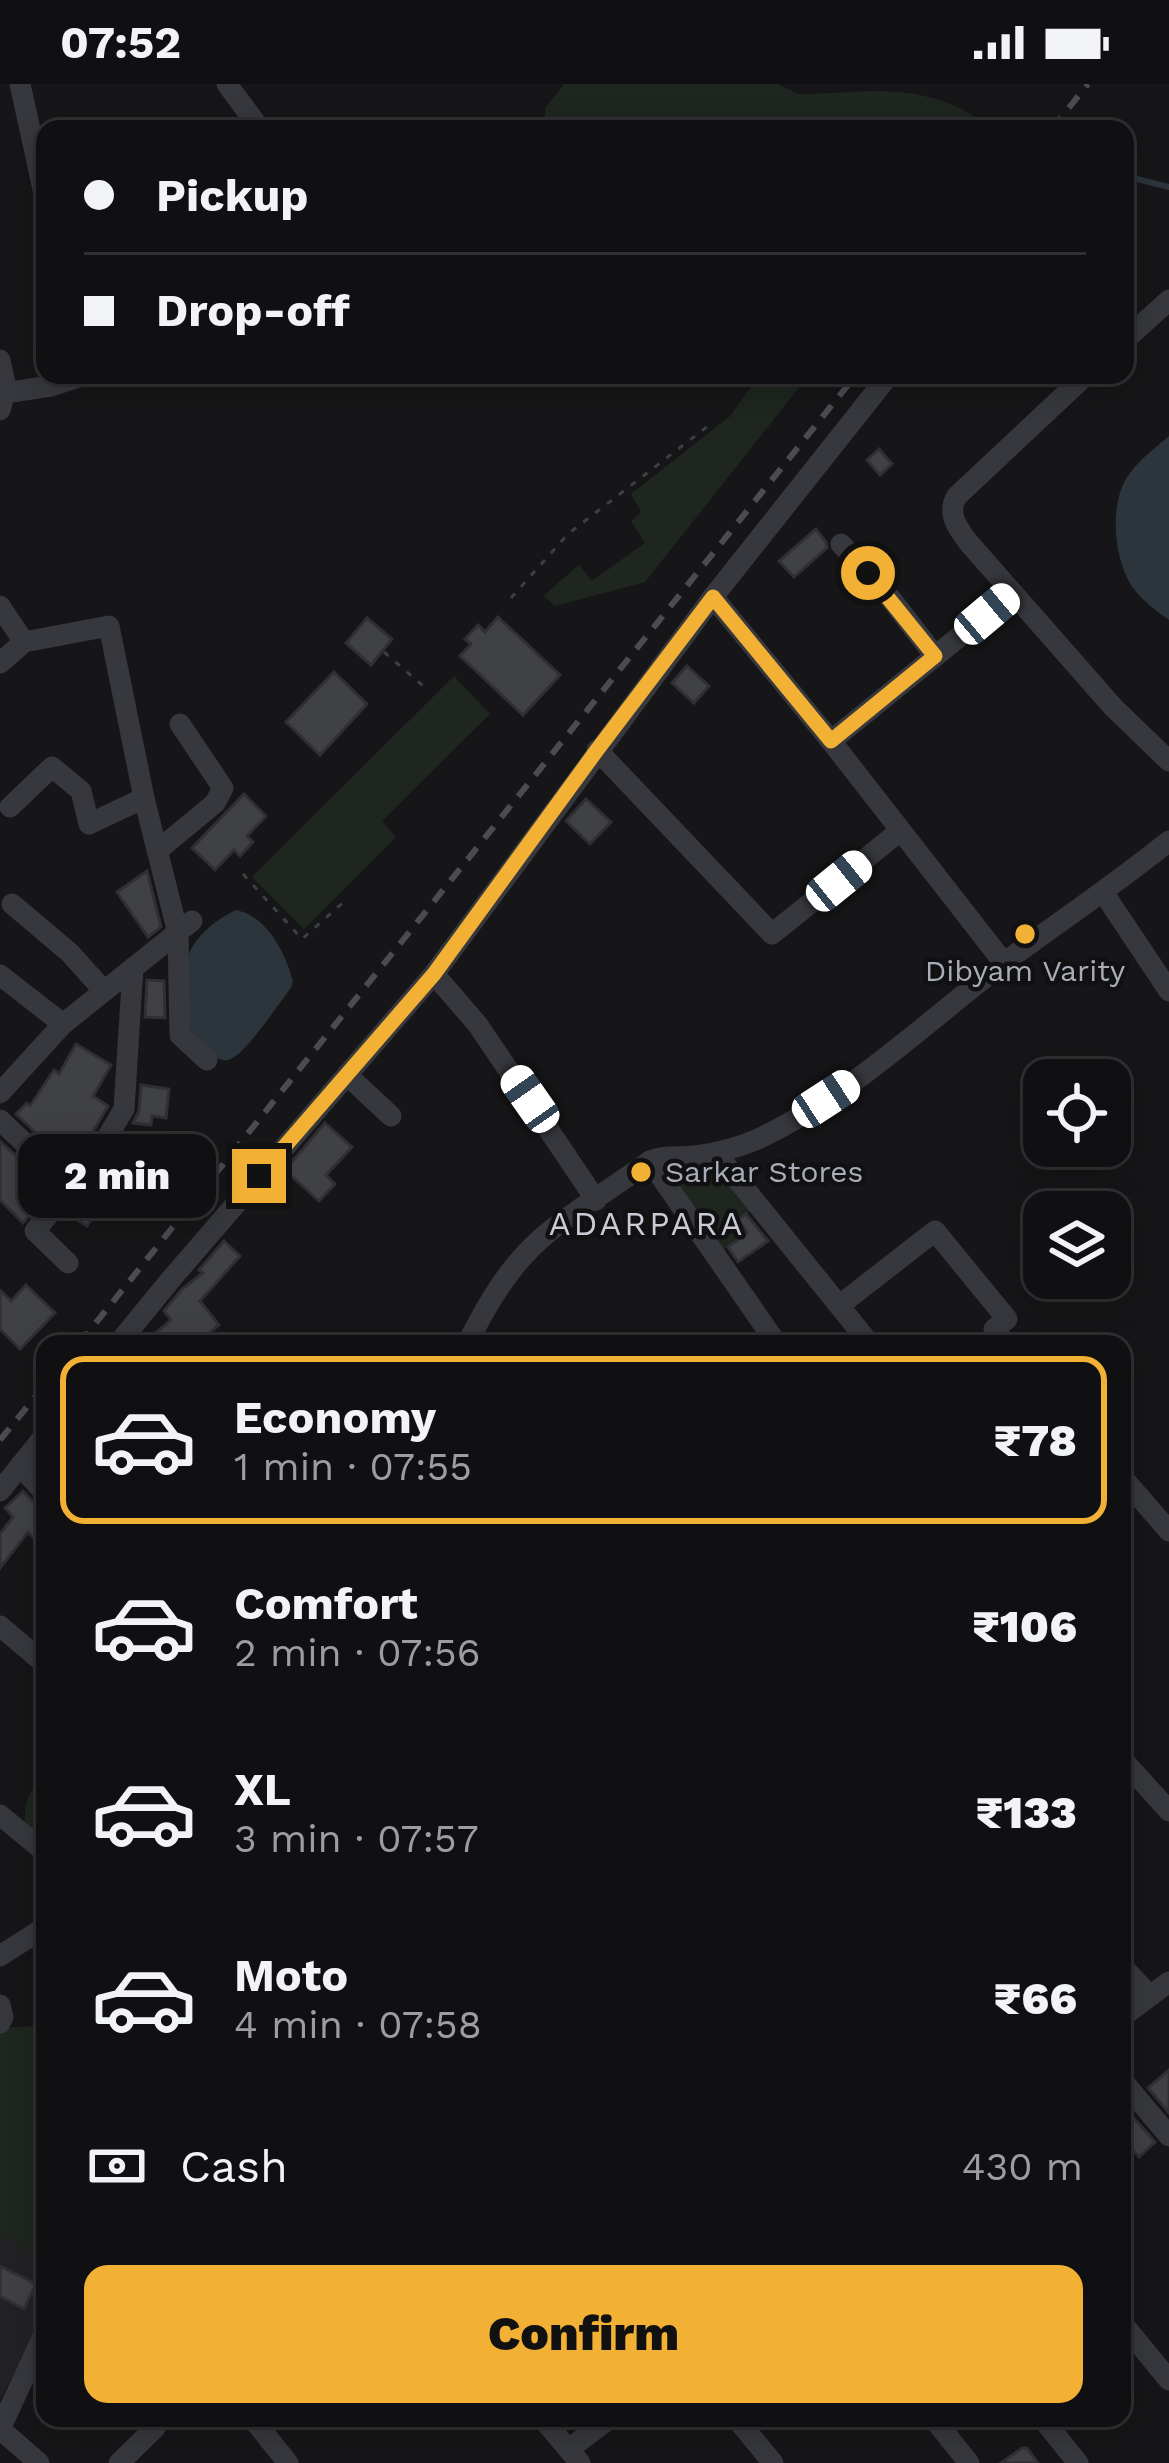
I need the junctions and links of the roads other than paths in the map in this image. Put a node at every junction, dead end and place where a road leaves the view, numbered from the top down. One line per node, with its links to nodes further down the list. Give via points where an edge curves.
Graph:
1 (20, 84): 4 (street)
2 (227, 84): 3 (street)
3 (253, 120)
4 (36, 157)
5 (1169, 300): 6 (street)
6 (1134, 332)
7 (0, 360): 11 (street)
8 (57, 384): 11 (street)
9 (882, 384): 14 (street)
10 (1076, 384): 13 (street, via 953,503 959,530)
11 (3, 401)
12 (842, 544): 17 (street)
13 (1013, 592): 17 (street); 22 (street)
14 (713, 597): 20 (street); 21 (street)
15 (0, 606): 16 (street)
16 (24, 642): 18 (street); 23 (street, via 109,626)
17 (935, 656): 20 (street)
18 (0, 663)
19 (180, 724): 27 (street, via 223,788)
20 (831, 741): 25 (street)
21 (597, 750): 25 (street, via 772,934); 33 (street)
22 (1169, 761)
23 (144, 799): 24 (street, via 89,824 82,791 52,767); 27 (street)
24 (10, 807)
25 (900, 831): 31 (street)
26 (1169, 842): 28 (street)
27 (157, 851): 30 (street)
28 (1102, 892): 31 (street); 36 (street)
29 (12, 904): 35 (street)
30 (185, 927): 32 (street); 38 (street, via 180,1035)
31 (1004, 963): 43 (street, via 806,1112)
32 (133, 968): 35 (street); 45 (street, via 124,1109)
33 (434, 974): 39 (street); 46 (street, via 478,1024)
34 (0, 975): 37 (street)
35 (104, 991): 37 (street)
36 (1169, 991)
37 (63, 1024): 40 (street)
38 (207, 1060)
39 (347, 1075): 41 (street); 49 (street)
40 (0, 1093)
41 (391, 1115)
42 (0, 1120): 45 (street)
43 (716, 1153): 44 (street); 48 (street)
44 (650, 1162): 46 (street); 51 (street)
45 (70, 1187): 47 (street, via 34,1232)
46 (596, 1200): 50 (street, via 526,1253)
47 (68, 1263)
48 (840, 1305): 52 (street); 53 (street, via 935,1231 1007,1319 994,1329)
49 (125, 1335)
50 (471, 1335)
51 (771, 1335)
52 (863, 1335)
53 (999, 1335)
54 (36, 1446): 55 (street)
55 (20, 1466): 56 (street); 58 (street)
56 (36, 1483)
57 (1131, 1487): 59 (street)
58 (0, 1491)
59 (1169, 1531)
60 (0, 1626): 61 (street)
61 (36, 1653)
62 (1131, 1769): 63 (street)
63 (1169, 1811)
64 (0, 1815): 65 (street)
65 (36, 1845)
66 (36, 1933): 67 (street)
67 (0, 1956)
68 (1131, 1976): 70 (street)
69 (1169, 1982): 70 (street)
70 (1150, 1996): 72 (street)
71 (0, 2005): 73 (street)
72 (1131, 2010)
73 (0, 2023)
74 (1131, 2091): 75 (street)
75 (1169, 2136)
76 (1131, 2334): 78 (street)
77 (36, 2351): 86 (street)
78 (1169, 2380)
79 (259, 2427): 90 (street)
80 (550, 2427): 87 (street)
81 (602, 2427): 87 (street)
82 (743, 2427): 91 (street)
83 (940, 2427): 92 (street)
84 (1049, 2427): 93 (street)
85 (155, 2428): 89 (street)
86 (0, 2429): 88 (street)
87 (575, 2456)
88 (39, 2463)
89 (119, 2463)
90 (288, 2463)
91 (773, 2463)
92 (969, 2463)
93 (1078, 2463)

